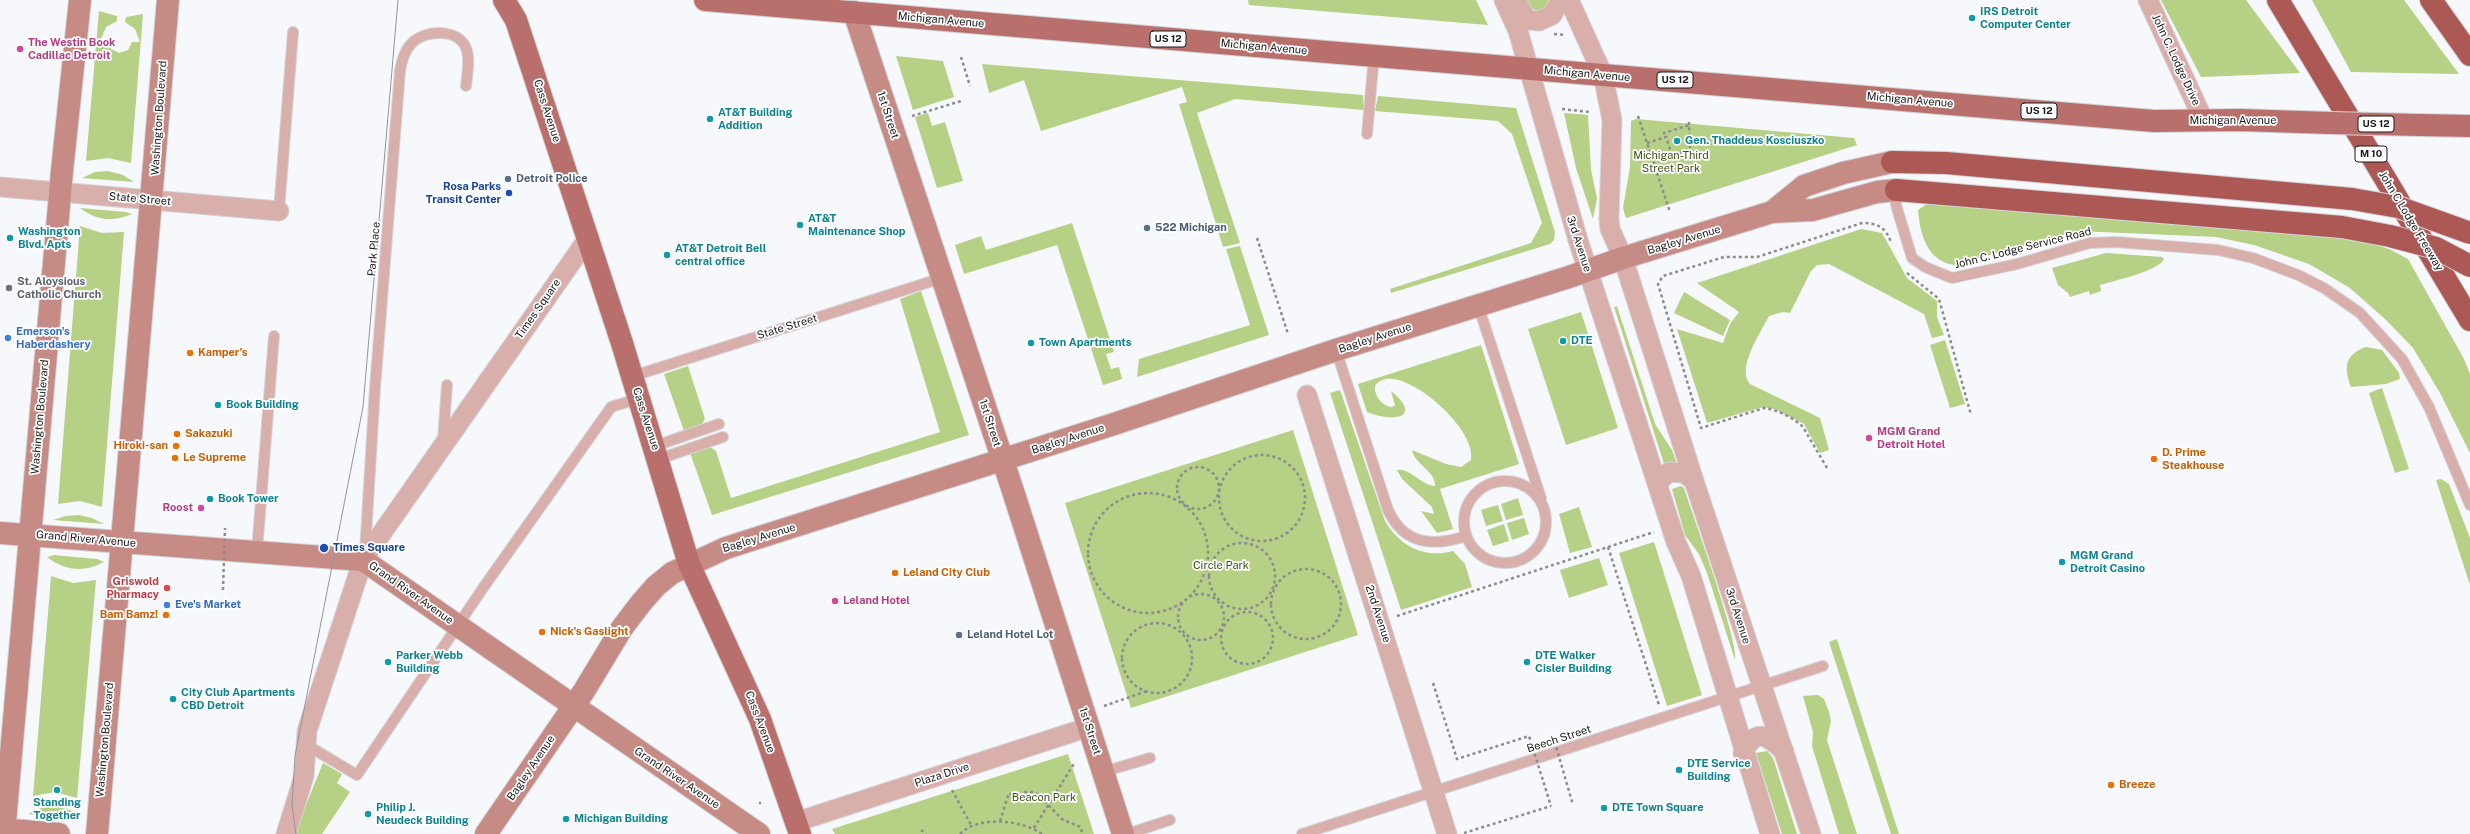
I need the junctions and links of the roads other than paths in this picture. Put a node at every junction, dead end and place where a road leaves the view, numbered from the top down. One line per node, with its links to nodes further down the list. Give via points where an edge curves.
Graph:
1 (80, 0): 25 (street, Washington Boulevard)
2 (168, 0): 26 (street, Washington Boulevard)
3 (504, 0): 30 (main road, Cass Avenue, via 516,20)
4 (705, 0): 12 (main road, Michigan Avenue / US 12)
5 (1504, 0): 16 (street, 3rd Avenue, via 1518,31)
6 (1516, 0): 7 (street, via 1527,20 1533,21 1552,15)
7 (1561, 0)
8 (1569, 0): 17 (street, 3rd Avenue)
9 (2148, 0): 19 (street, John C. Lodge Drive)
10 (2278, 0): 36 (highway, John C Lodge Freeway / M 10)
11 (2432, 0): 15 (highway)
12 (854, 12): 14 (main road, Michigan Avenue / US 12); 34 (street, 1st Street)
13 (293, 32): 27 (lane)
14 (1374, 56): 16 (main road, Michigan Avenue / US 12); 21 (lane)
15 (2470, 56)
16 (1527, 69): 17 (main road, Michigan Avenue / US 12); 33 (street, 3rd Avenue)
17 (1603, 75): 19 (main road, Michigan Avenue / US 12, via 2154,121); 31 (street, 3rd Avenue, via 1612,120 1610,229)
18 (466, 86): 57 (lane, Park Place, via 467,50 461,41 451,34 424,35 412,43 403,55 383,275)
19 (2204, 121): 20 (main road, Michigan Avenue / US 12, bridge)
20 (2470, 126)
21 (1367, 134)
22 (1892, 162): 28 (street, Bagley Avenue, via 1843,173 1804,186); 29 (highway, bridge, via 1954,164 2352,199 2398,207)
23 (0, 187): 25 (street, State Street)
24 (1896, 190): 28 (street, Bagley Avenue, via 1877,192 1813,210); 32 (highway, bridge, via 2342,227 2436,248); 50 (lane, John C. Lodge Service Road, via 1898,211 1912,258 1925,268 1952,278 2017,264 2090,242 2116,242 2218,250 2253,258 2324,288 2360,313 2402,359 2429,407)
25 (60, 192): 26 (street, State Street); 53 (street, Washington Boulevard)
26 (152, 200): 27 (street, State Street); 55 (street, Washington Boulevard)
27 (279, 211)
28 (1772, 212): 31 (street, Bagley Avenue)
29 (2470, 233)
30 (589, 237): 39 (main road, Cass Avenue); 45 (street, Times Square)
31 (1623, 258): 33 (street, Bagley Avenue); 48 (street, 3rd Avenue)
32 (2470, 266)
33 (1588, 270): 35 (street, Bagley Avenue); 49 (street, 3rd Avenue)
34 (942, 278): 39 (lane, State Street); 47 (street, 1st Street)
35 (1478, 305): 38 (street, Bagley Avenue); 51 (lane)
36 (2470, 320)
37 (274, 336): 56 (lane)
38 (1336, 350): 47 (street, Bagley Avenue); 54 (lane, via 1388,510 1395,523 1407,534 1422,541 1445,542)
39 (633, 376): 42 (main road, Cass Avenue)
40 (447, 385): 45 (lane)
41 (1307, 395): 70 (street, 2nd Avenue)
42 (640, 398): 46 (main road, Cass Avenue); 59 (lane, via 611,407)
43 (719, 424): 46 (lane)
44 (723, 437): 46 (lane)
45 (442, 447): 57 (street, Times Square)
46 (657, 452): 58 (main road, Cass Avenue)
47 (1002, 461): 58 (street, Bagley Avenue, via 726,548); 64 (street, 1st Street)
48 (1694, 481): 49 (street, via 1684,474 1669,472); 61 (street, 3rd Avenue)
49 (1658, 486): 62 (street, 3rd Avenue, via 1676,542 1691,576)
50 (2470, 505)
51 (1544, 509): 54 (lane, via 1538,497 1522,485 1509,481 1488,484 1469,502 1463,522); 54 (lane, via 1547,521 1543,540 1532,554 1516,563 1503,564 1485,559 1475,551)
52 (0, 533): 53 (street, Grand River Avenue)
53 (30, 534): 55 (street, Grand River Avenue); 73 (street, Washington Boulevard)
54 (1466, 536)
55 (123, 542): 56 (street, Grand River Avenue); 75 (street, Washington Boulevard)
56 (257, 551): 57 (street, Grand River Avenue)
57 (364, 560): 59 (street, Grand River Avenue); 65 (street, Times Square, via 307,731)
58 (689, 564): 63 (street, Bagley Avenue, via 656,586 641,603 622,628); 72 (main road, Cass Avenue, via 746,685)
59 (458, 626): 63 (street, Grand River Avenue); 65 (lane, via 358,775)
60 (1823, 666): 61 (lane, Beech Street)
61 (1762, 685): 62 (lane, Beech Street); 66 (street, 3rd Avenue)
62 (1729, 696): 67 (street, 3rd Avenue); 70 (lane, Beech Street)
63 (573, 706): 77 (street, Bagley Avenue); 78 (street, Grand River Avenue)
64 (1089, 727): 69 (street, 1st Street); 72 (street, Plaza Drive)
65 (305, 744): 76 (street, Times Square, via 304,776)
66 (1784, 751): 67 (street, via 1768,738 1760,736 1749,741); 84 (street, 3rd Avenue)
67 (1743, 753): 83 (street, 3rd Avenue)
68 (1150, 758): 69 (lane)
69 (1104, 772): 79 (street, 1st Street)
70 (1433, 792): 81 (lane, Beech Street); 82 (street, 2nd Avenue)
71 (1170, 820): 80 (lane)
72 (798, 828)
73 (3, 831): 74 (street)
74 (59, 834)
75 (97, 834)
76 (286, 834)
77 (486, 834)
78 (759, 834)
79 (1123, 834)
80 (1127, 834)
81 (1302, 834)
82 (1447, 834)
83 (1770, 834)
84 (1811, 834)

